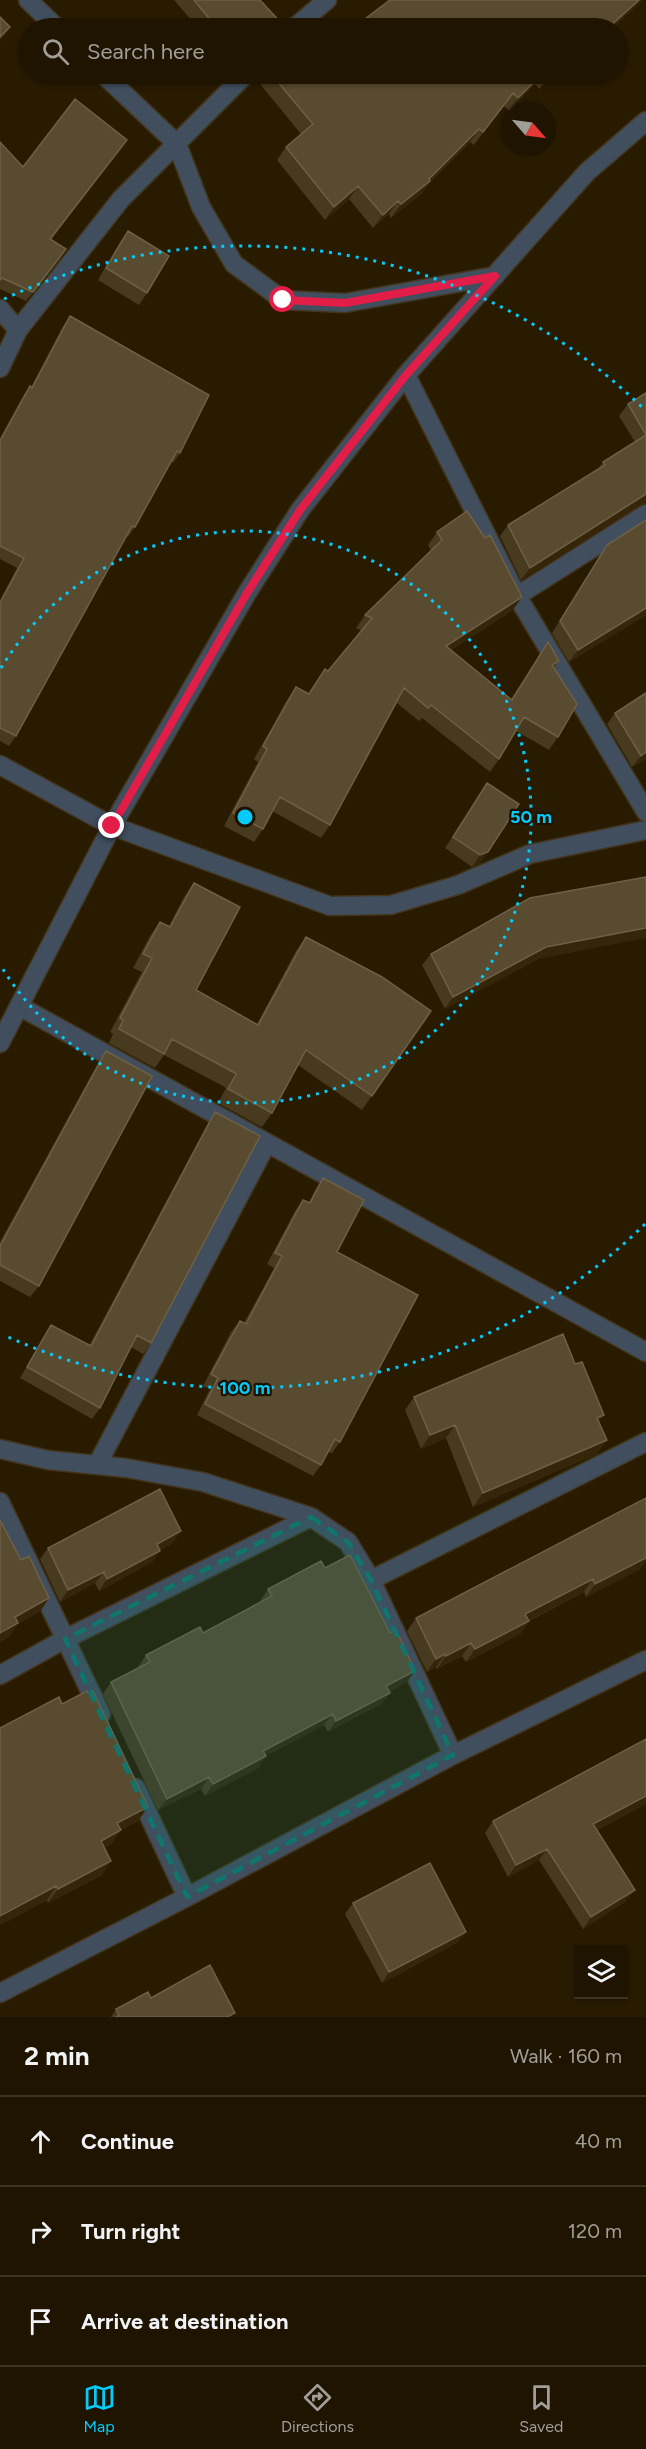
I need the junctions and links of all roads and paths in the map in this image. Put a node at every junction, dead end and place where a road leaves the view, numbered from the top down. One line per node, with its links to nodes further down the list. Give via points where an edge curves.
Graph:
1 (28, 0): 3 (street)
2 (327, 0): 4 (street)
3 (47, 18)
4 (306, 18)
5 (114, 84): 8 (street)
6 (236, 84): 8 (street)
7 (646, 121): 9 (street, via 587,172)
8 (177, 144): 9 (street, via 201,207 234,264 283,300 345,303); 11 (street, via 121,199)
9 (495, 276): 13 (street)
10 (0, 309): 11 (street)
11 (18, 330): 12 (street)
12 (0, 368)
13 (406, 375): 15 (street); 19 (street, via 300,510 247,593)
14 (646, 514): 15 (street)
15 (517, 596): 17 (street)
16 (0, 765): 19 (street)
17 (639, 784): 18 (street)
18 (646, 812)
19 (112, 826): 20 (street, via 330,906 391,905 458,885 530,854); 21 (street)
20 (646, 830)
21 (19, 1006): 22 (street); 23 (street)
22 (0, 1043)
23 (267, 1143): 24 (street); 27 (street)
24 (646, 1352)
25 (646, 1442): 30 (street)
26 (0, 1449): 27 (street, via 48,1460)
27 (97, 1465): 29 (street, via 203,1482)
28 (0, 1502): 31 (street)
29 (311, 1517): 30 (street, via 348,1542); 31 (street)
30 (372, 1580): 35 (street)
31 (66, 1639): 33 (street); 34 (street)
32 (646, 1660): 35 (street)
33 (0, 1675)
34 (106, 1725)
35 (453, 1755): 37 (street)
36 (126, 1768): 37 (street)
37 (187, 1897): 38 (street)
38 (0, 1993)

